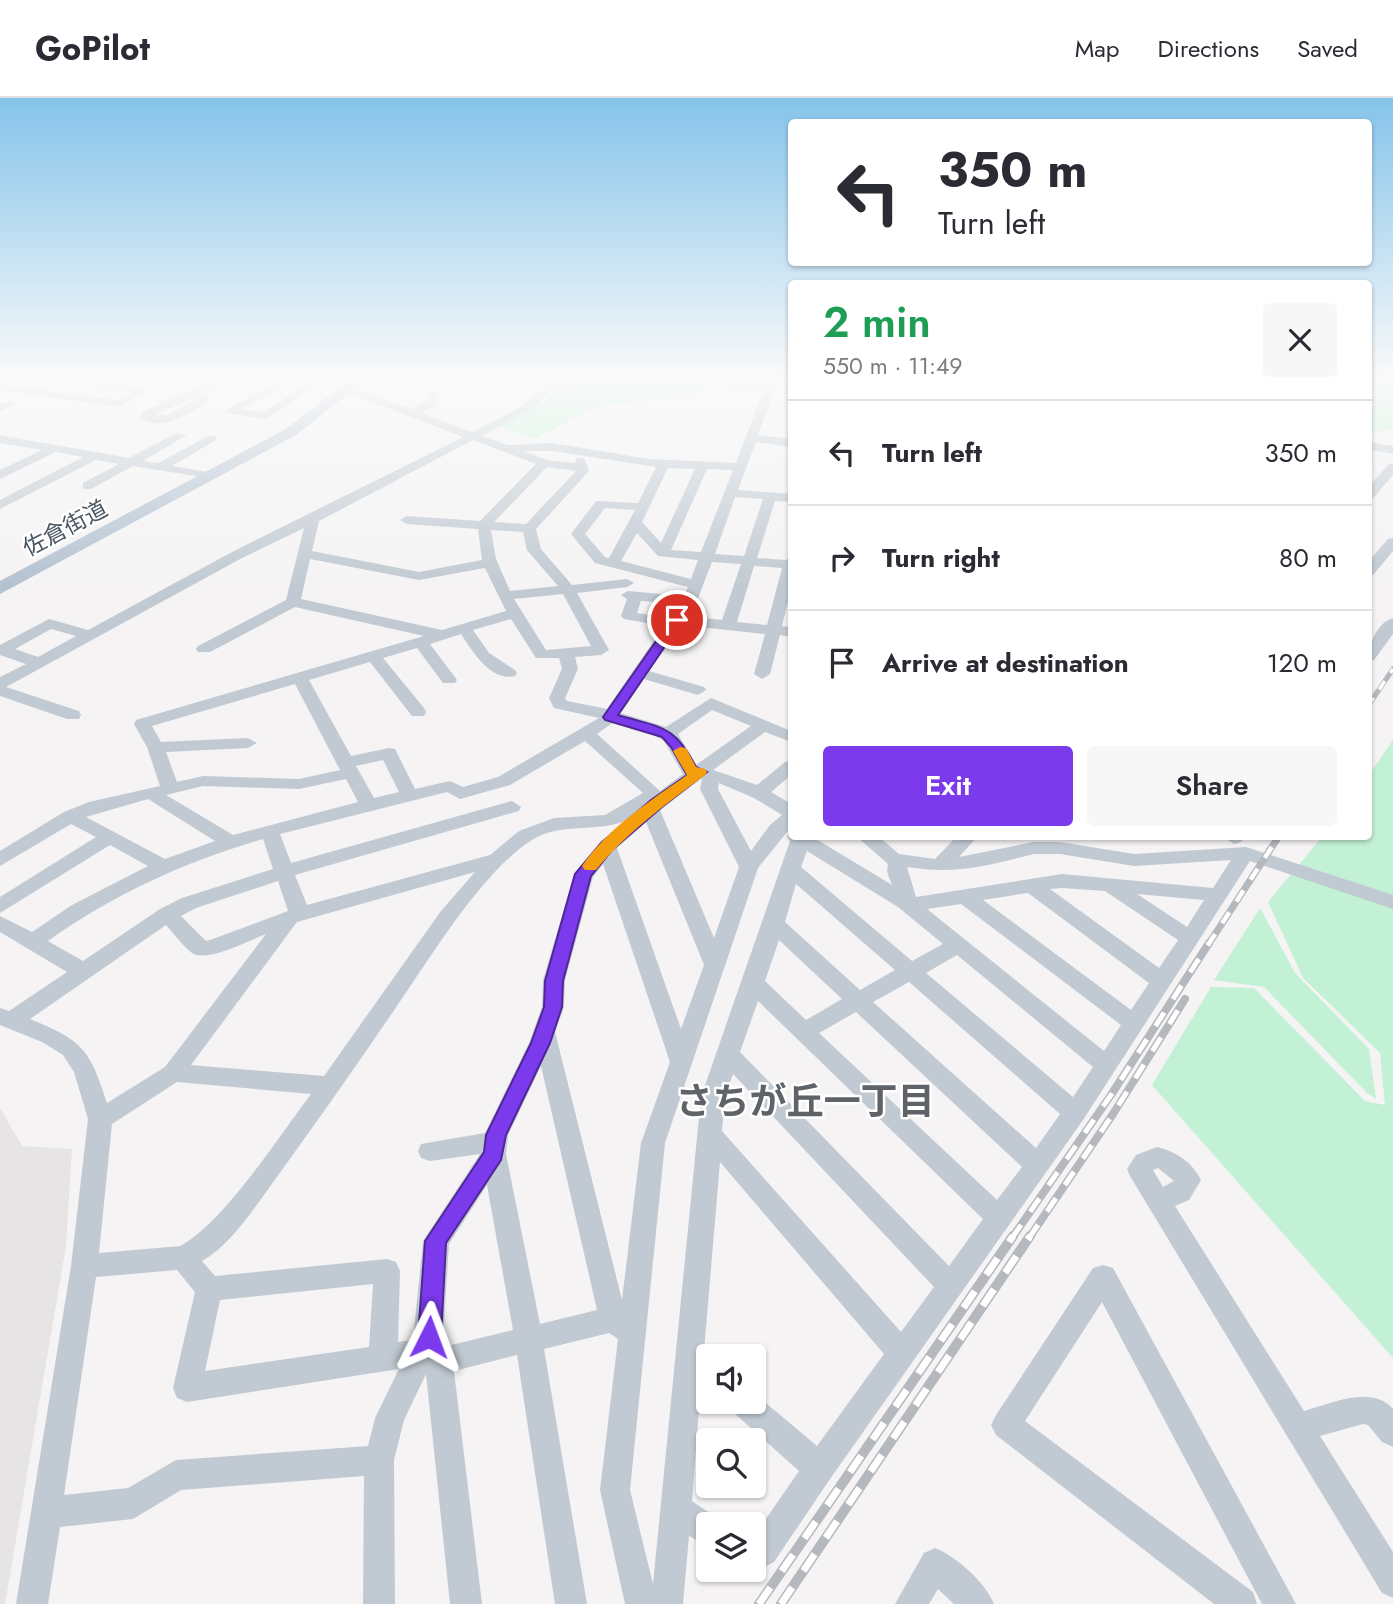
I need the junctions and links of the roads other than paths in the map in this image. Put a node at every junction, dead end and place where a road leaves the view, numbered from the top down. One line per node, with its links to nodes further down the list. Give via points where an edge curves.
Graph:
1 (38, 445): 9 (street)
2 (162, 445): 14 (street)
3 (199, 445): 18 (street)
4 (266, 445): 23 (main road, 佐倉街道)
5 (456, 445): 31 (street)
6 (497, 445): 10 (street)
7 (749, 445): 19 (street)
8 (1372, 446): 12 (street)
9 (55, 448): 13 (street); 22 (street)
10 (504, 448): 11 (street); 15 (street)
11 (576, 450): 16 (street); 21 (street)
12 (1393, 450)
13 (96, 455): 14 (street); 29 (street)
14 (132, 461): 18 (street); 25 (street)
15 (544, 463): 21 (street); 34 (street)
16 (663, 464): 17 (street); 30 (street)
17 (702, 466): 19 (street); 37 (street)
18 (160, 467): 23 (street)
19 (740, 467): 26 (street)
20 (1393, 467): 24 (street)
21 (582, 468): 35 (street)
22 (0, 475)
23 (209, 476): 47 (main road, 佐倉街道)
24 (1380, 485)
25 (87, 486)
26 (732, 493): 27 (street); 40 (street)
27 (770, 497): 28 (street); 42 (street)
28 (788, 498)
29 (1, 504)
30 (643, 507): 33 (street); 46 (street, via 601,504 578,534 600,560)
31 (313, 519): 38 (street); 60 (street)
32 (407, 520): 34 (street)
33 (635, 523): 37 (street); 41 (street)
34 (484, 527): 35 (street); 43 (street)
35 (529, 528): 48 (street, via 534,550)
36 (1393, 542): 39 (street)
37 (663, 553): 40 (street)
38 (306, 554): 43 (street, via 419,576); 52 (street)
39 (1381, 556)
40 (706, 557): 42 (street); 46 (street)
41 (617, 558)
42 (748, 561): 44 (street); 56 (street)
43 (489, 563): 50 (street)
44 (788, 564)
45 (788, 575): 58 (street)
46 (695, 584): 51 (street)
47 (0, 588)
48 (567, 588): 49 (street); 50 (street); 65 (street, via 601,650)
49 (630, 591): 51 (street); 54 (street, via 629,616)
50 (506, 596): 53 (street)
51 (689, 601): 54 (street)
52 (293, 602): 61 (street); 64 (street)
53 (515, 613): 57 (street); 65 (street, via 542,655)
54 (676, 621): 56 (street); 69 (street)
55 (1393, 623): 63 (street)
56 (728, 625): 58 (street)
57 (464, 628): 61 (street); 68 (street, via 483,656)
58 (772, 631): 59 (street); 70 (street)
59 (788, 632)
60 (89, 635): 67 (street); 67 (street, via 49,624 2,650)
61 (442, 635): 62 (street)
62 (420, 641): 66 (street); 72 (street)
63 (1374, 641)
64 (204, 649)
65 (566, 654): 78 (street, via 570,670 557,698 560,704)
66 (373, 656): 71 (street); 76 (street)
67 (39, 663): 73 (street)
68 (509, 673)
69 (640, 673): 74 (street); 78 (street)
70 (762, 674)
71 (299, 677): 84 (street, via 142,724); 85 (street)
72 (449, 680)
73 (0, 684)
74 (698, 690)
75 (0, 691): 77 (street)
76 (418, 712)
77 (73, 715)
78 (610, 717): 80 (street); 81 (street)
79 (763, 725): 81 (street, via 711,703); 82 (street); 87 (street)
80 (587, 734): 88 (street); 93 (street)
81 (667, 734): 87 (street)
82 (788, 736)
83 (248, 743): 84 (street)
84 (156, 747): 89 (street)
85 (348, 768): 89 (street, via 299,784 202,781); 92 (street, via 389,753); 94 (street)
86 (788, 768): 91 (street)
87 (701, 773): 91 (street); 93 (street); 115 (street)
88 (504, 781): 92 (street, via 460,793 450,786); 95 (street)
89 (170, 788): 90 (street)
90 (150, 793): 96 (street); 107 (street)
91 (758, 793): 97 (street, via 781,804)
92 (411, 796): 94 (street)
93 (651, 801): 100 (street, via 608,821 554,824); 109 (street); 132 (street)
94 (369, 806): 99 (street)
95 (512, 807): 100 (street); 117 (street)
96 (71, 816): 101 (street); 111 (street)
97 (788, 819)
98 (788, 828): 115 (street, via 777,829)
99 (270, 832): 107 (street); 117 (street)
100 (526, 835): 110 (street)
101 (110, 837): 113 (street); 124 (street)
102 (792, 840): 116 (street)
103 (812, 840): 123 (street)
104 (875, 840): 112 (street)
105 (965, 840): 114 (street)
106 (1237, 841): 108 (street, via 1134,860); 120 (street); 122 (street)
107 (231, 842): 113 (street)
108 (1064, 842): 114 (street)
109 (607, 847): 141 (street, via 584,874); 143 (street)
110 (497, 859): 126 (street); 146 (street, via 448,916)
111 (0, 860)
112 (898, 860): 114 (street); 123 (street, via 897,872)
113 (163, 866): 130 (street, via 82,905)
114 (939, 866)
115 (749, 867): 132 (street)
116 (791, 869): 128 (street); 134 (street)
117 (284, 872): 125 (street); 126 (street)
118 (1031, 885): 119 (street, via 1062,881); 121 (street); 135 (street)
119 (1109, 885): 120 (street); 129 (street)
120 (1219, 895): 129 (street)
121 (964, 896): 123 (street); 139 (street)
122 (1393, 902)
123 (909, 905): 131 (street)
124 (0, 906)
125 (167, 914): 126 (street, via 201,949); 133 (street)
126 (295, 916): 145 (street)
127 (0, 923): 130 (street)
128 (774, 923): 136 (street); 137 (street)
129 (1191, 939): 135 (street)
130 (33, 942): 133 (street)
131 (958, 945): 134 (street); 144 (street)
132 (715, 964): 143 (street)
133 (83, 971): 138 (street)
134 (911, 972): 137 (street); 147 (street)
135 (1163, 982): 139 (street)
136 (753, 983): 140 (street); 142 (street)
137 (858, 1000): 140 (street); 152 (street)
138 (6, 1018): 148 (street, via 71,1049 85,1070)
139 (1135, 1024): 144 (street)
140 (804, 1031): 154 (street)
141 (544, 1032): 150 (street, via 496,1135); 159 (street)
142 (727, 1054): 149 (street, via 713,1097); 157 (street)
143 (681, 1061): 159 (street, via 653,1143)
144 (1107, 1066): 147 (street)
145 (173, 1073): 146 (street); 148 (street)
146 (330, 1086): 155 (street, via 233,1216 198,1250)
147 (1075, 1113): 152 (street)
148 (100, 1119): 156 (street)
149 (710, 1134): 161 (street); 163 (street)
150 (495, 1148): 151 (street); 160 (street); 162 (street, via 436,1241)
151 (430, 1151)
152 (1037, 1165): 154 (street)
153 (1158, 1201): 167 (street)
154 (999, 1217): 157 (street)
155 (183, 1258): 156 (street); 158 (street)
156 (84, 1266): 172 (street)
157 (951, 1286): 163 (street)
158 (209, 1289): 164 (street, via 387,1271); 164 (street, via 187,1388)
159 (623, 1328): 160 (street); 180 (street, via 615,1490)
160 (529, 1340): 162 (street); 179 (street)
161 (699, 1344)
162 (430, 1350): 164 (street); 169 (street, via 390,1418); 178 (street)
163 (903, 1355): 170 (street)
164 (383, 1358)
165 (696, 1378): 171 (street)
166 (757, 1414): 170 (street)
167 (1297, 1427): 168 (street, via 1363,1410 1376,1412); 175 (street)
168 (1393, 1432)
169 (379, 1460): 172 (street, via 177,1475 133,1503); 177 (street)
170 (819, 1468): 174 (street)
171 (677, 1510): 173 (street); 181 (street)
172 (46, 1513): 176 (street)
173 (696, 1522)
174 (766, 1548)
175 (1393, 1582)
176 (32, 1604)
177 (379, 1604)
178 (466, 1604)
179 (571, 1604)
180 (641, 1604)
181 (667, 1604)
182 (911, 1604): 183 (street, via 934,1564)
183 (978, 1604)
184 (1241, 1604): 185 (street, via 1006,1425 1103,1276)
185 (1280, 1604)

